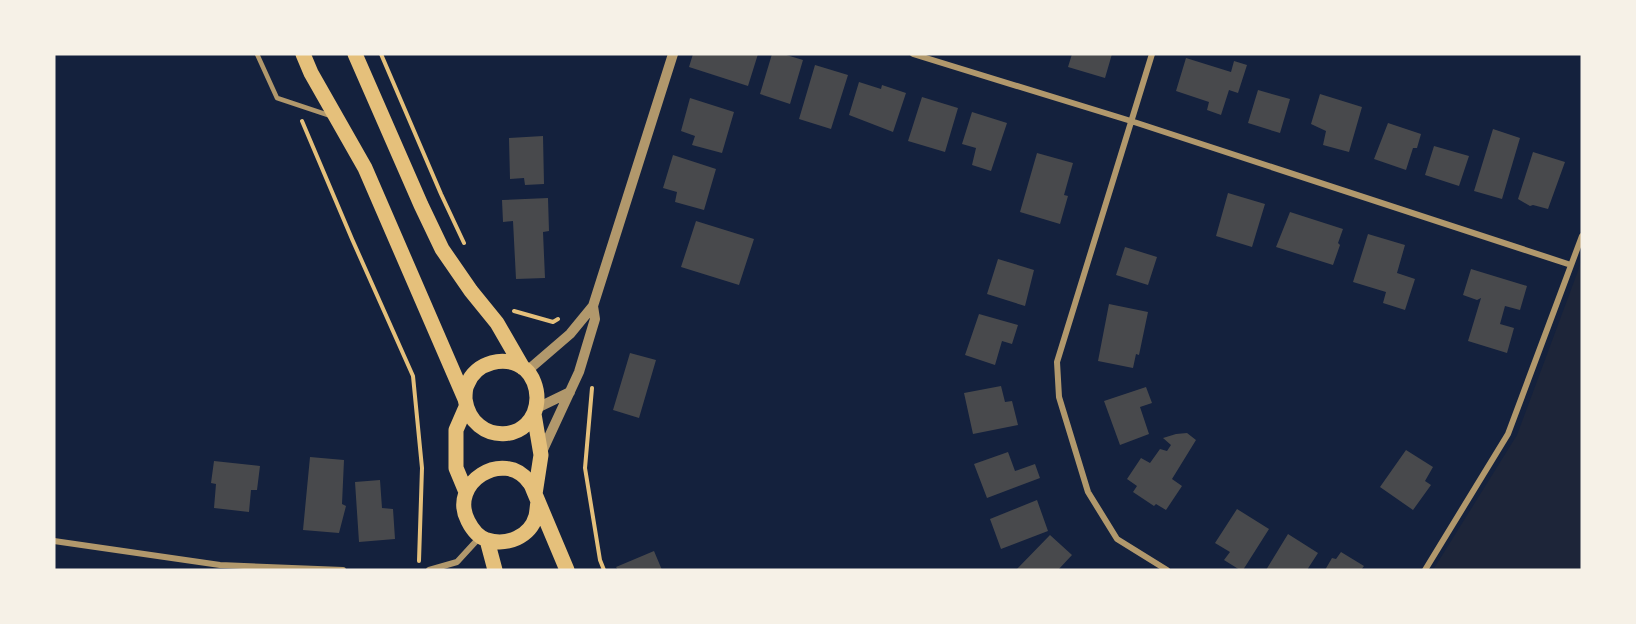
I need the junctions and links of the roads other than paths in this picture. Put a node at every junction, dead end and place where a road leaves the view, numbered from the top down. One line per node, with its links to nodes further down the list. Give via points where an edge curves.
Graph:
1 (257, 54): 7 (lane, via 277,98)
2 (303, 54): 7 (main road)
3 (354, 54): 12 (main road, via 442,249 497,323)
4 (673, 54): 11 (street)
5 (913, 54): 8 (street)
6 (1152, 54): 8 (street)
7 (336, 118): 14 (main road, via 365,168)
8 (1131, 121): 10 (street); 26 (street, via 1057,362 1059,397 1088,492 1117,539)
9 (1582, 236): 10 (street)
10 (1571, 265): 27 (street, via 1508,434)
11 (593, 306): 12 (street, via 570,334); 13 (street, via 595,319)
12 (525, 369): 14 (main road, via 511,362 484,365 467,386); 15 (main road, via 537,388)
13 (570, 392): 15 (street); 16 (street)
14 (465, 403): 15 (main road, via 472,420 498,434 512,433 525,426); 17 (main road, via 456,430 456,468)
15 (535, 411): 16 (main road)
16 (541, 455): 18 (main road)
17 (466, 492): 18 (main road, via 484,472 510,469 523,475); 19 (main road, via 465,517)
18 (536, 498): 19 (main road, via 536,517 528,530 516,539 501,542); 25 (main road)
19 (484, 538): 23 (street, via 457,562); 24 (main road)
20 (54, 541): 21 (street, via 220,565)
21 (336, 570): 22 (street)
22 (343, 570)
23 (429, 570)
24 (495, 570)
25 (567, 570)
26 (1167, 570)
27 (1425, 570)

